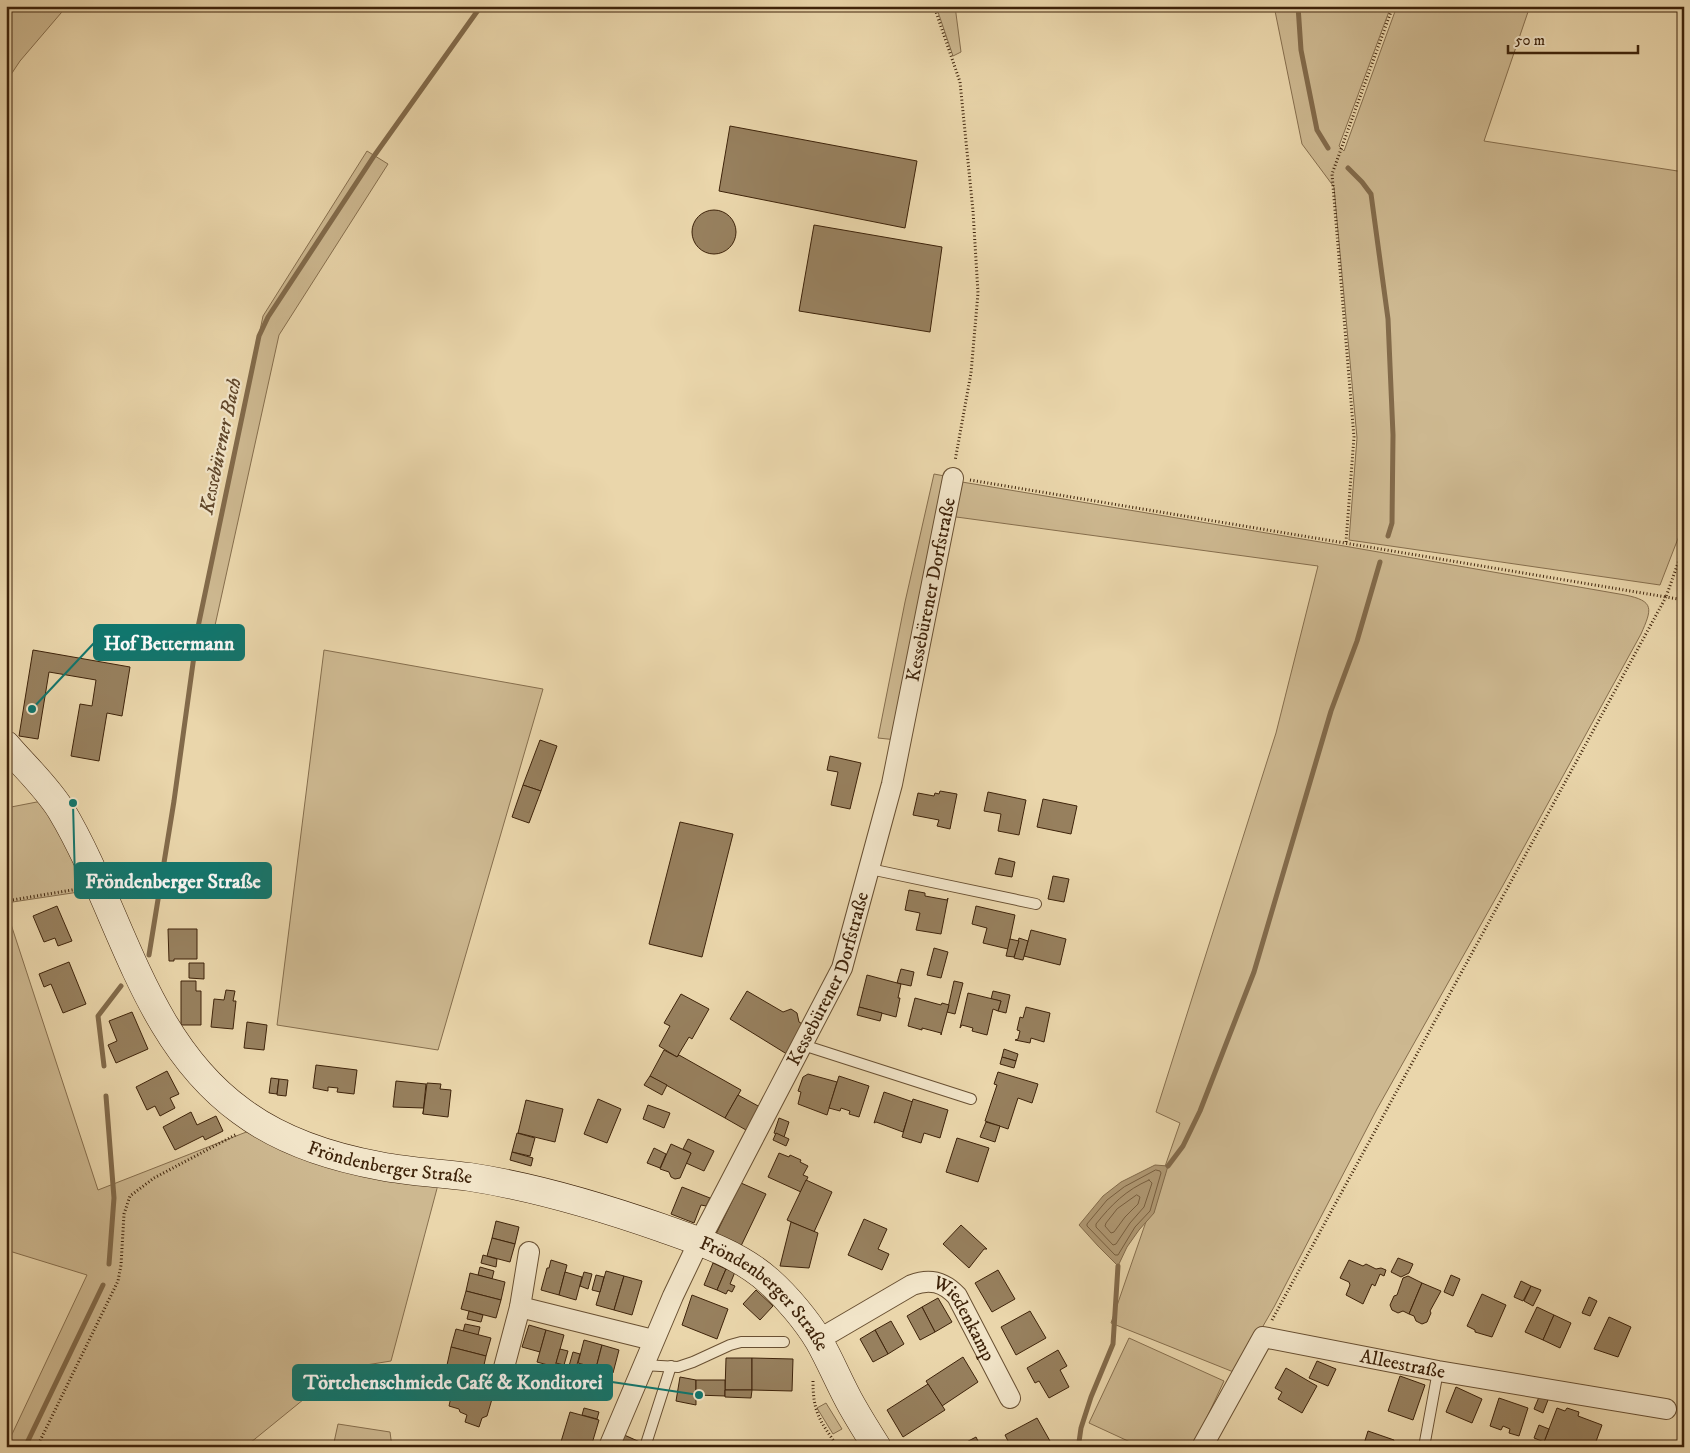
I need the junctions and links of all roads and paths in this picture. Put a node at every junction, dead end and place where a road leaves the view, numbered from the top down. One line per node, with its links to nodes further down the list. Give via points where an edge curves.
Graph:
1 (934, 6): 3 (path, via 960,82 978,293 971,373)
2 (1393, 6): 4 (path, via 1332,174 1354,437)
3 (952, 478): 4 (path); 9 (street, Kessebürener Dorfstraße, via 892,784)
4 (1346, 542): 6 (path)
5 (1684, 546): 6 (path)
6 (1666, 597): 7 (path); 19 (path)
7 (1684, 600)
8 (6, 746): 10 (main road, Fröndenberger Straße, via 60,808)
9 (870, 869): 12 (lane); 13 (street, Kessebürener Dorfstraße, via 842,968)
10 (98, 886): 11 (path); 15 (main road, Fröndenberger Straße, via 145,990 185,1057 209,1085)
11 (6, 901)
12 (1036, 904)
13 (802, 1045): 14 (lane); 16 (street, Kessebürener Dorfstraße)
14 (971, 1099)
15 (255, 1121): 16 (main road, Fröndenberger Straße, via 288,1139 326,1152 380,1166 533,1190); 29 (path, via 238,1134 154,1178 130,1196 124,1214 118,1280)
16 (700, 1241): 20 (street, Kessebürener Dorfstraße); 22 (main road, Fröndenberger Straße, via 751,1267 769,1281)
17 (529, 1252): 18 (street)
18 (520, 1307): 20 (street); 26 (street)
19 (1263, 1337): 25 (street, Alleestraße); 34 (street)
20 (653, 1340): 23 (street, Kessebürener Dorfstraße)
21 (784, 1342): 24 (lane, via 740,1342 693,1362)
22 (822, 1347): 27 (street, Wiedenkamp, via 912,1285 936,1282 957,1296); 32 (path, via 813,1371 814,1400 819,1418); 33 (main road, Fröndenberger Straße, via 851,1405)
23 (643, 1364): 24 (lane); 30 (street, Kessebürener Dorfstraße)
24 (671, 1366): 31 (lane)
25 (1438, 1371): 28 (street, Alleestraße); 35 (lane)
26 (502, 1375)
27 (1010, 1398)
28 (1666, 1409)
29 (37, 1447)
30 (609, 1447)
31 (645, 1447)
32 (838, 1447)
33 (877, 1447)
34 (1202, 1447)
35 (1424, 1447)

